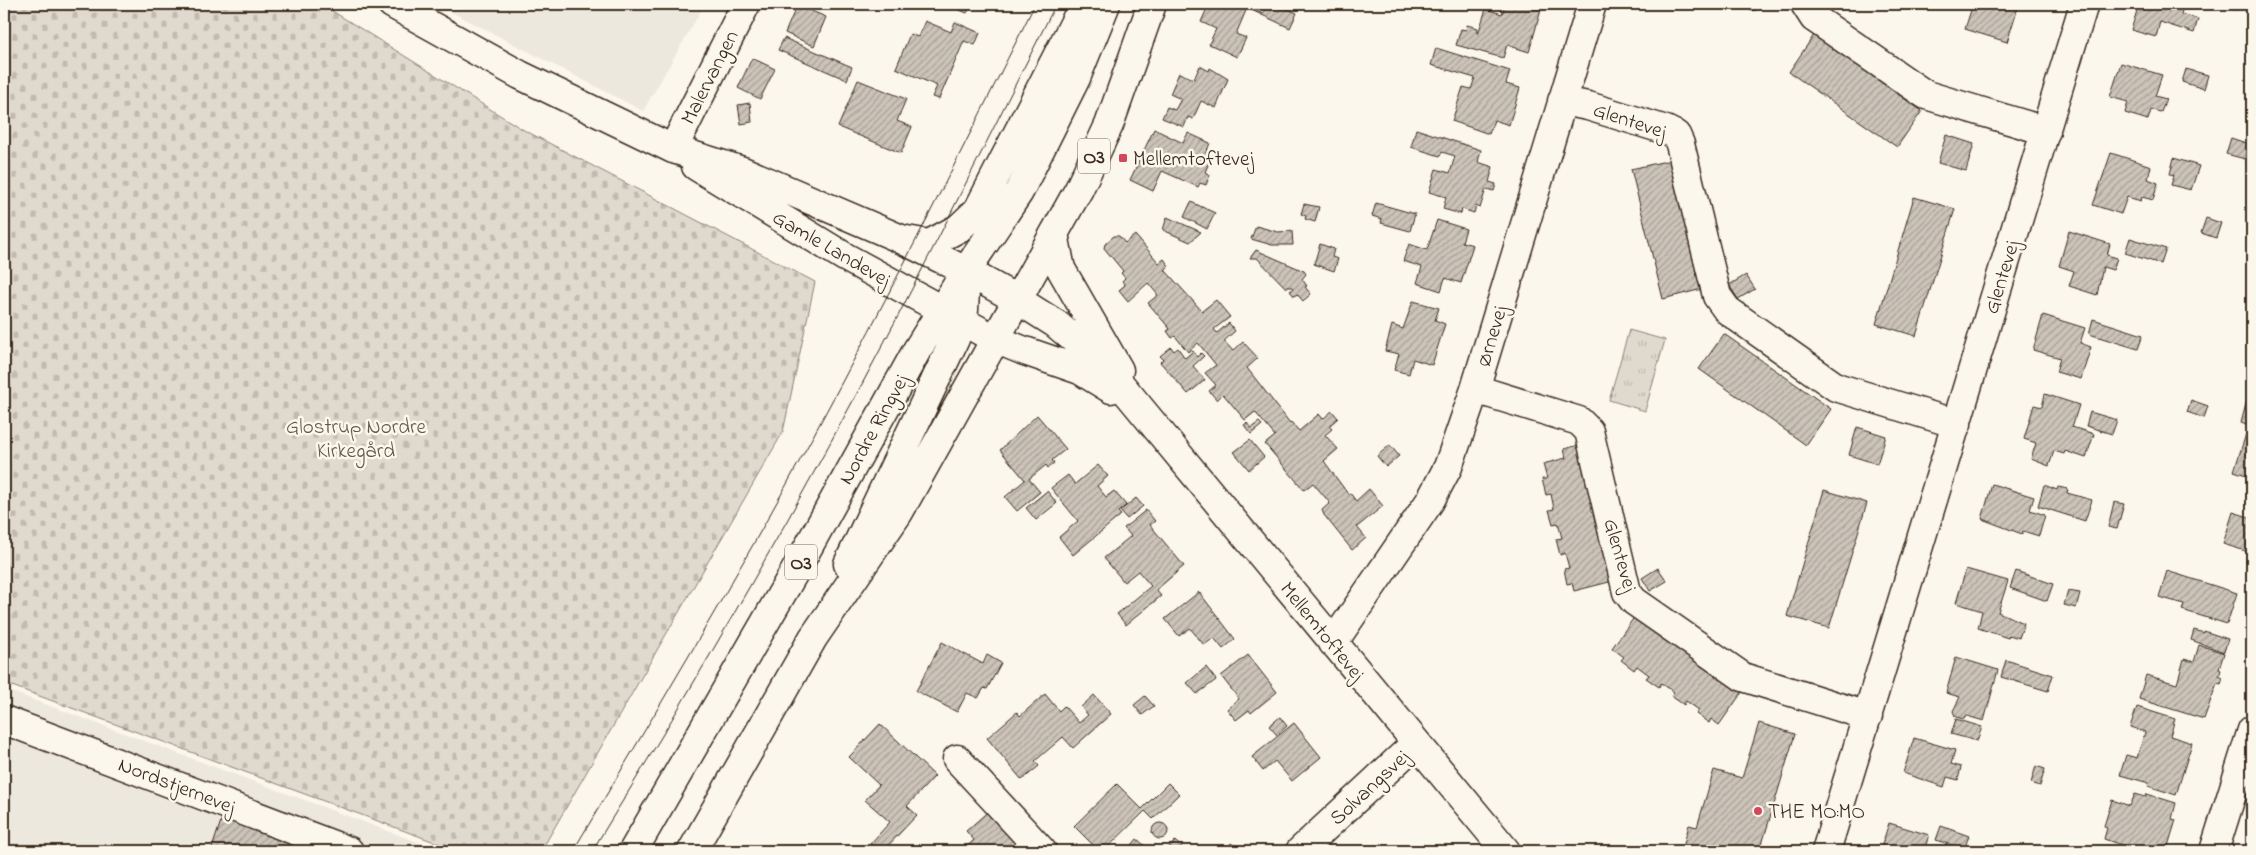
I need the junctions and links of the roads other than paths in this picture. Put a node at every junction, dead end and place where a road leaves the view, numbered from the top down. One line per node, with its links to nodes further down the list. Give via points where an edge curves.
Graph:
1 (392, 4): 11 (street, Gamle Landevej, via 520,74)
2 (746, 4): 11 (street, Malervangen)
3 (1084, 4): 13 (street, via 978,210 959,228 929,244)
4 (1106, 4): 14 (street, Nordre Ringvej / O3, via 1076,78 1019,192)
5 (1152, 4): 12 (street, O3, via 1109,125)
6 (1592, 4): 9 (street, Ørnevej)
7 (1806, 4): 10 (street, via 1814,18 1926,95)
8 (2084, 4): 10 (street, Glentevej)
9 (1562, 101): 18 (street, Ørnevej); 20 (street, Glentevej, via 1597,108 1676,135 1717,296 1727,310 1836,387)
10 (2046, 131): 20 (street, Glentevej)
11 (672, 149): 13 (street, Gamle Landevej, via 743,171); 16 (street, Gamle Landevej, via 708,175 837,252)
12 (1054, 234): 15 (street, O3); 19 (street, Mellemtoftevej, via 1060,269)
13 (901, 239): 14 (street, Gamle Landevej)
14 (966, 271): 15 (street, Mellemtoftevej); 16 (street, Nordre Ringvej / O3)
15 (1018, 300): 17 (street, O3); 19 (street, Mellemtoftevej, via 1056,324 1082,346)
16 (952, 315): 17 (street, Gamle Landevej); 21 (street, via 939,376); 29 (street, Nordre Ringvej / O3, via 912,359 795,571)
17 (995, 339): 19 (street, Mellemtoftevej, via 1080,370); 21 (street, O3, via 899,512)
18 (1475, 389): 22 (street, Ørnevej, via 1448,467 1430,501); 23 (street, Glentevej, via 1586,425 1627,592 1634,601 1743,677)
19 (1142, 410): 22 (street, Mellemtoftevej)
20 (1957, 424): 23 (street, Glentevej)
21 (813, 638): 30 (street, O3)
22 (1333, 643): 26 (street, Mellemtoftevej)
23 (1868, 716): 34 (street, Glentevej)
24 (4, 720): 28 (street, Nordstjernevej)
25 (2252, 730): 35 (street)
26 (1416, 743): 32 (street, Solvangsvej); 33 (street, Mellemtoftevej)
27 (957, 759): 31 (street)
28 (349, 851)
29 (633, 851)
30 (692, 851)
31 (1042, 851)
32 (1300, 851)
33 (1506, 851)
34 (1826, 851)
35 (2214, 851)

